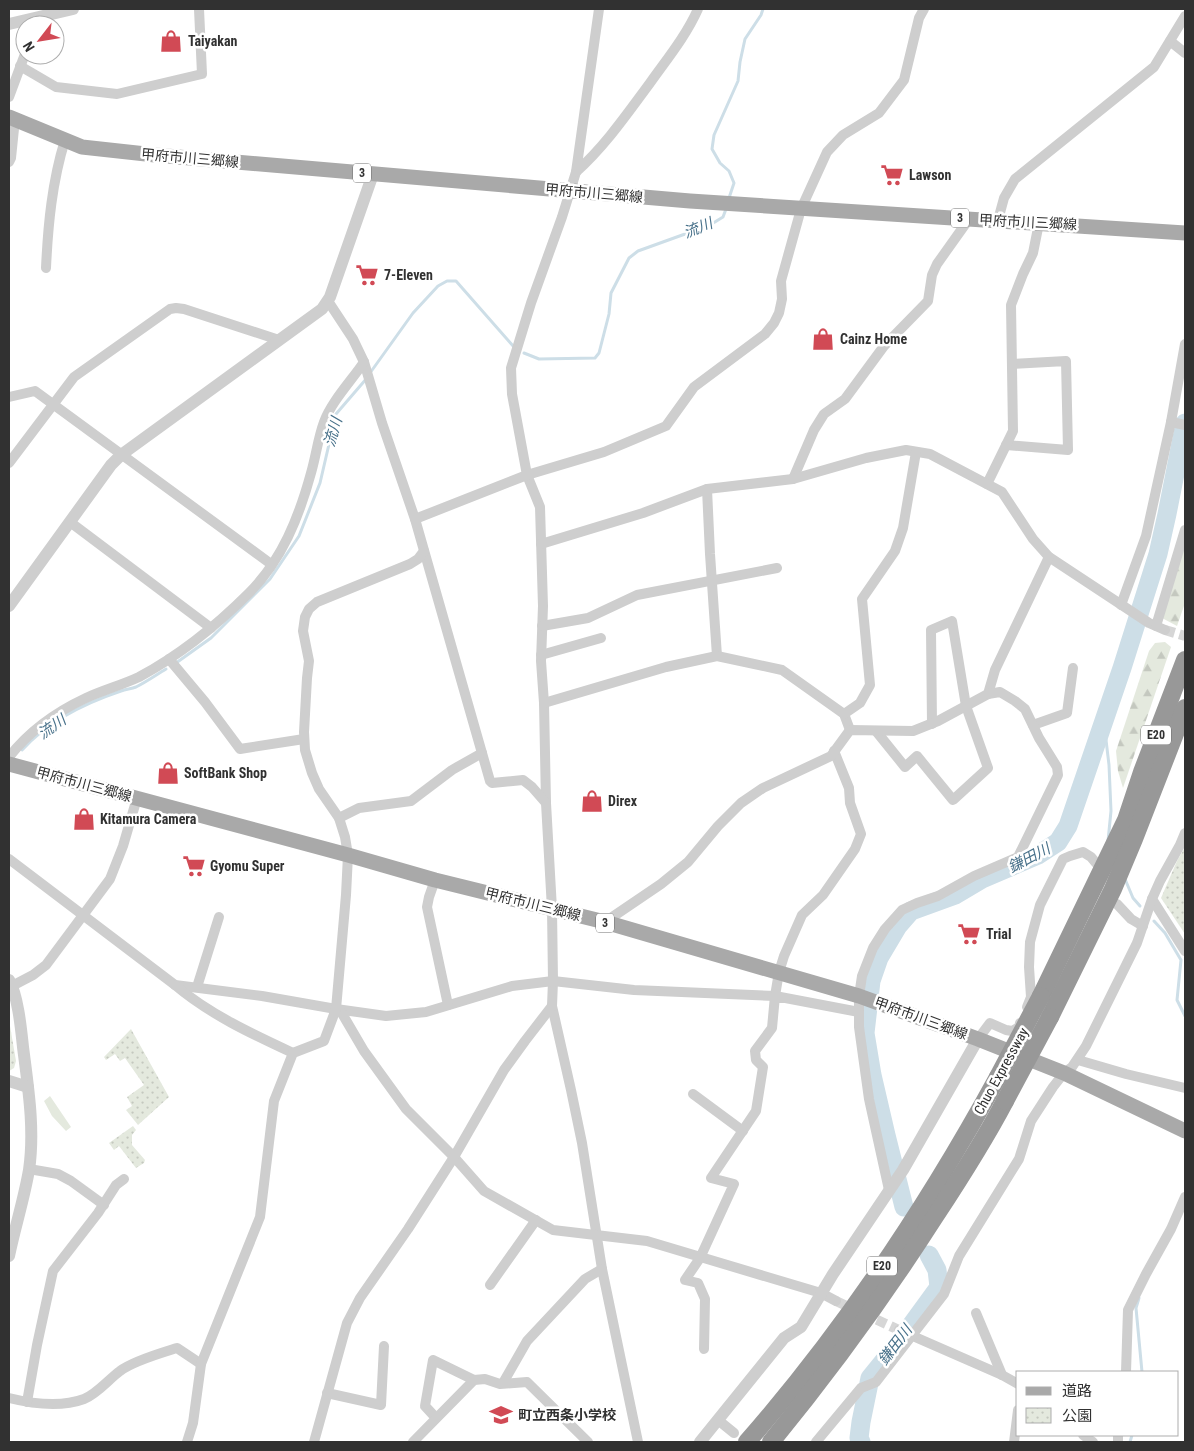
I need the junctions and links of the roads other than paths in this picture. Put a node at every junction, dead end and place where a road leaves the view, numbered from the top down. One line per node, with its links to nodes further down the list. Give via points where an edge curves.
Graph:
1 (73, 9): 6 (street)
2 (199, 9): 10 (street, via 202,74 117,94 56,87)
3 (599, 9): 15 (street)
4 (698, 9): 15 (street, via 691,25 621,123)
5 (924, 9): 18 (street, via 904,80 878,113 843,135 827,152)
6 (49, 15)
7 (1185, 16): 8 (street)
8 (1170, 41): 9 (street); 20 (street, via 1154,67 1015,179 1004,198)
9 (1185, 53)
10 (20, 66): 11 (street)
11 (9, 97)
12 (12, 118): 13 (main road, 甲府市川三郷線 / 3); 14 (street)
13 (65, 140): 16 (main road, 甲府市川三郷線 / 3, via 82,147); 23 (street, via 48,225)
14 (9, 162)
15 (576, 172): 17 (street)
16 (373, 174): 17 (main road, 甲府市川三郷線 / 3); 24 (street)
17 (571, 191): 18 (main road, 甲府市川三郷線 / 3); 37 (street, via 530,303 511,368 512,394)
18 (801, 209): 19 (main road, 甲府市川三郷線 / 3); 37 (street, via 781,281 780,313 765,334 694,387 666,426 604,452)
19 (968, 219): 20 (main road, 甲府市川三郷線 / 3); 38 (street, via 932,275 928,301 884,346 845,399 824,414)
20 (998, 220): 21 (main road, 甲府市川三郷線 / 3)
21 (1038, 222): 22 (main road, 甲府市川三郷線 / 3); 27 (street, via 1033,252 1011,305)
22 (1185, 233)
23 (46, 268)
24 (328, 301): 25 (street, via 322,309); 28 (street, via 353,339)
25 (279, 340): 30 (street, via 184,309 170,309 74,377); 35 (street)
26 (1185, 344): 31 (street)
27 (1012, 364): 33 (street, via 1013,431); 33 (street, via 1066,360 1068,450)
28 (365, 366): 41 (street); 47 (street, via 324,422 298,516)
29 (9, 397): 30 (street, via 35,391)
30 (53, 404): 35 (street); 36 (street)
31 (1171, 422): 32 (street); 51 (street, via 1146,536)
32 (1185, 425)
33 (1006, 445): 39 (street)
34 (916, 452): 38 (street, via 906,450 866,458); 39 (street, via 930,454); 64 (street, via 898,543 862,599 870,685 860,703)
35 (122, 455): 42 (street, via 111,465); 47 (street)
36 (9, 463)
37 (527, 475): 41 (street); 44 (street, via 540,507)
38 (793, 479): 40 (street)
39 (987, 484): 46 (street, via 1002,492)
40 (707, 489): 44 (street, via 643,513); 49 (street)
41 (415, 519): 45 (street)
42 (70, 522): 50 (street); 53 (street)
43 (1185, 530): 51 (street, via 1156,626)
44 (541, 544): 52 (street)
45 (424, 551): 69 (street, via 410,564 327,597 309,608 303,631 309,661); 71 (street)
46 (1049, 558): 51 (street); 60 (street, via 995,670)
47 (272, 564): 53 (street, via 251,591)
48 (777, 568): 49 (street)
49 (712, 581): 52 (street, via 637,595 588,618); 56 (street)
50 (9, 606)
51 (1124, 606)
52 (542, 626): 55 (street)
53 (211, 628): 57 (street)
54 (601, 638): 55 (street)
55 (541, 654): 61 (street)
56 (717, 656): 61 (street, via 666,667); 64 (street, via 782,670)
57 (169, 659): 69 (street, via 240,749); 72 (street, via 138,677 50,717)
58 (1185, 660): 80 (highway, Chuo Expressway / E20, via 1128,812)
59 (1073, 668): 66 (street, via 1067,713)
60 (988, 694): 62 (street); 66 (street, via 1000,692 1015,701 1025,709)
61 (544, 703): 75 (street)
62 (966, 706): 65 (street); 65 (street, via 952,620 931,630); 68 (street, via 988,768 953,800 917,756 905,767)
63 (1185, 708): 82 (highway, Chuo Expressway / E20)
64 (844, 714): 67 (street)
65 (932, 724): 68 (street, via 913,731)
66 (1033, 725): 96 (street, via 1057,767 1058,775 1018,858 902,910 873,948 862,976)
67 (850, 730): 68 (street); 70 (street)
68 (876, 731)
69 (304, 739): 76 (street, via 318,788)
70 (834, 751): 87 (street, via 831,756 763,788 741,803 688,862); 90 (street, via 861,834 855,849 823,896 802,915)
71 (482, 753): 75 (street, via 492,783 523,780); 76 (street, via 452,770 412,801 359,808)
72 (9, 757)
73 (9, 764): 74 (main road, 甲府市川三郷線 / 3)
74 (137, 798): 78 (main road, 甲府市川三郷線 / 3); 85 (street, via 110,879)
75 (546, 803): 84 (street)
76 (339, 818): 78 (street)
77 (1185, 833): 83 (street)
78 (348, 854): 81 (main road, 甲府市川三郷線 / 3); 99 (street)
79 (9, 859): 85 (street)
80 (1100, 866): 101 (street, via 1083,852 1063,860 1040,905 1030,942 1032,997 1018,1027 1012,1031 990,1023); 142 (highway, Chuo Expressway / E20, bridge, via 1041,996 944,1171 846,1318 803,1374)
81 (435, 880): 84 (main road, 甲府市川三郷線 / 3); 97 (street, via 427,907)
82 (1115, 897): 88 (street, via 1131,919); 149 (highway, Chuo Expressway / E20, bridge, via 963,1173 861,1326)
83 (1152, 899): 88 (street); 89 (street)
84 (552, 909): 87 (main road, 甲府市川三郷線 / 3); 91 (street)
85 (83, 916): 92 (street, via 46,965 33,975); 93 (street)
86 (219, 917): 94 (street)
87 (605, 922): 90 (main road, 甲府市川三郷線 / 3)
88 (1143, 926): 103 (street)
89 (1185, 951)
90 (779, 972): 95 (street); 96 (main road, 甲府市川三郷線 / 3)
91 (553, 981): 95 (street, via 634,990); 97 (street, via 512,986); 98 (street)
92 (11, 983): 106 (street)
93 (175, 985): 94 (street); 102 (street, via 226,1019)
94 (197, 987): 99 (street)
95 (775, 996): 100 (street); 109 (street, via 772,1028 755,1051 756,1060 763,1067 756,1111)
96 (859, 996): 100 (street); 101 (main road, 甲府市川三郷線 / 3)
97 (448, 1005): 99 (street, via 426,1012 386,1016)
98 (552, 1006): 111 (street, via 504,1070); 118 (street, via 582,1144)
99 (338, 1010): 102 (street, via 324,1041); 111 (street, via 406,1109)
100 (859, 1012): 114 (street, via 870,1099)
101 (978, 1039): 104 (main road, 甲府市川三郷線 / 3); 114 (street)
102 (292, 1053): 130 (street, via 274,1101 260,1217)
103 (1078, 1060): 104 (street); 107 (street)
104 (1064, 1073): 110 (main road, 甲府市川三郷線 / 3); 127 (street, via 1031,1121 1019,1159 959,1256 944,1294)
105 (9, 1081): 106 (street)
106 (28, 1087): 112 (street)
107 (1185, 1088)
108 (692, 1094): 109 (street)
109 (743, 1131): 120 (street, via 711,1178 734,1184)
110 (1185, 1131)
111 (454, 1157): 117 (street, via 484,1191); 136 (street, via 360,1298 347,1323)
112 (29, 1169): 116 (street, via 58,1174); 119 (street)
113 (124, 1179): 116 (street, via 116,1185)
114 (889, 1190): 123 (street)
115 (1185, 1197): 131 (street, via 1128,1310)
116 (104, 1205): 138 (street, via 53,1271)
117 (536, 1220): 118 (street, via 554,1230); 122 (street)
118 (597, 1235): 120 (street, via 647,1241); 121 (street)
119 (9, 1256)
120 (700, 1258): 123 (street); 129 (street, via 685,1280 698,1283 705,1299)
121 (602, 1269): 134 (street, via 585,1279 527,1341); 147 (street)
122 (490, 1285)
123 (821, 1294): 124 (street); 140 (street, via 800,1327 784,1338)
124 (836, 1301)
125 (976, 1313): 132 (street)
126 (899, 1330): 127 (street)
127 (913, 1336): 132 (street); 150 (street, via 876,1382 861,1388)
128 (384, 1346): 136 (street, via 381,1405)
129 (704, 1348)
130 (201, 1364): 138 (street, via 177,1348 121,1370 85,1399 55,1405); 143 (street, via 193,1423)
131 (1126, 1371)
132 (1002, 1375): 135 (street)
133 (474, 1380): 134 (street); 139 (street); 139 (street, via 432,1360 425,1406)
134 (503, 1383): 146 (street, via 527,1382)
135 (1016, 1383)
136 (327, 1393): 144 (street)
137 (9, 1398): 138 (street)
138 (27, 1402)
139 (436, 1418): 145 (street)
140 (718, 1420): 142 (street); 148 (street)
141 (1016, 1426): 151 (street)
142 (740, 1438)
143 (187, 1442)
144 (314, 1442)
145 (413, 1442)
146 (588, 1442)
147 (638, 1442)
148 (700, 1442)
149 (771, 1442)
150 (816, 1442)
151 (1014, 1442)

